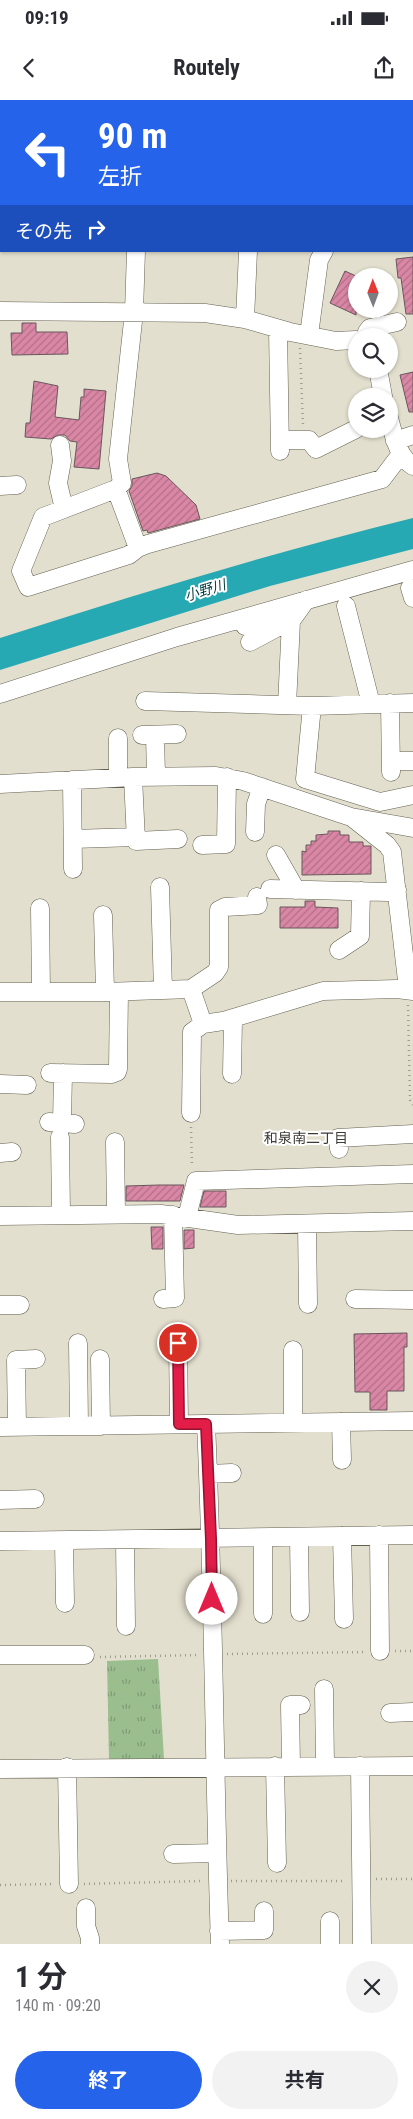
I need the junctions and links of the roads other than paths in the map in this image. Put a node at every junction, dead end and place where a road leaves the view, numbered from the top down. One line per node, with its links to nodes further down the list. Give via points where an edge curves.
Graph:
1 (136, 252): 5 (street)
2 (248, 252): 6 (street)
3 (323, 252): 10 (street)
4 (0, 311): 5 (street)
5 (134, 312): 6 (street, via 206,313); 17 (street, via 118,459 122,483)
6 (245, 320): 9 (street)
7 (397, 322): 8 (street)
8 (370, 328)
9 (278, 329): 10 (street); 12 (street, via 280,446 309,440 316,449)
10 (304, 334): 11 (street)
11 (348, 340)
12 (348, 433)
13 (413, 435): 16 (street)
14 (397, 438): 16 (street)
15 (60, 445): 18 (street, via 62,461 58,483)
16 (403, 454): 19 (street, via 391,464 382,479)
17 (116, 490): 18 (street); 19 (street)
18 (64, 509): 19 (street, via 43,517 21,571 28,587 129,555)
19 (138, 548)
20 (413, 570): 21 (street)
21 (306, 600): 23 (street); 24 (street)
22 (346, 606): 29 (street)
23 (229, 621): 24 (street, via 251,627); 26 (street)
24 (291, 621): 25 (street); 31 (street)
25 (250, 642)
26 (0, 694)
27 (145, 701): 31 (street)
28 (413, 703): 30 (street)
29 (372, 704): 30 (street); 32 (street)
30 (390, 704): 35 (street, via 391,766)
31 (287, 706): 32 (street)
32 (312, 706): 43 (street, via 305,779)
33 (178, 734): 36 (street, via 148,735)
34 (118, 738): 37 (street)
35 (413, 760)
36 (156, 776): 37 (street); 38 (street)
37 (126, 777): 39 (street); 47 (street)
38 (226, 777): 41 (street); 50 (street, via 226,844)
39 (72, 780): 40 (street); 48 (street)
40 (0, 784)
41 (262, 788): 44 (street); 46 (street, via 256,804)
42 (413, 795): 43 (street, via 380,802)
43 (373, 799): 44 (street)
44 (345, 815): 45 (street); 55 (street, via 388,845 394,860)
45 (413, 828)
46 (255, 832)
47 (136, 837): 48 (street); 49 (street, via 136,841)
48 (73, 839): 52 (street)
49 (178, 839)
50 (202, 845)
51 (276, 855): 54 (street)
52 (73, 869)
53 (160, 888): 61 (street)
54 (296, 890): 56 (street); 60 (street, via 264,893 258,905 219,910 219,967)
55 (397, 890): 56 (street); 62 (street)
56 (361, 891): 59 (street, via 360,936)
57 (40, 908): 64 (street)
58 (103, 915): 65 (street)
59 (338, 950)
60 (191, 989): 61 (street); 67 (street)
61 (163, 990): 65 (street)
62 (410, 990): 66 (street, via 323,991)
63 (0, 992): 64 (street)
64 (41, 992): 65 (street)
65 (112, 992): 77 (street, via 117,1072 56,1073 61,1130)
66 (233, 1019): 67 (street); 68 (street)
67 (203, 1024): 71 (street, via 192,1032)
68 (232, 1074)
69 (0, 1084): 70 (street)
70 (27, 1085)
71 (191, 1113)
72 (413, 1134): 74 (street, via 338,1138)
73 (115, 1142): 76 (street)
74 (339, 1149)
75 (413, 1174): 79 (street, via 196,1181)
76 (116, 1213): 77 (street); 79 (street)
77 (62, 1214): 78 (street)
78 (0, 1216)
79 (180, 1216): 81 (street, via 238,1225); 82 (street, via 175,1298)
80 (413, 1221): 81 (street)
81 (306, 1224): 85 (street)
82 (163, 1299)
83 (355, 1299): 84 (street)
84 (413, 1300)
85 (308, 1304)
86 (78, 1343): 96 (street)
87 (292, 1350): 92 (street)
88 (173, 1352): 94 (street)
89 (100, 1359): 97 (street)
90 (36, 1360): 98 (street, via 16,1360)
91 (413, 1421): 93 (street)
92 (293, 1422): 93 (street); 95 (street)
93 (341, 1422): 99 (street)
94 (179, 1424): 95 (street); 97 (street)
95 (206, 1424): 101 (street)
96 (79, 1426): 97 (street); 98 (street)
97 (101, 1426)
98 (9, 1427)
99 (341, 1460)
100 (232, 1473): 101 (street)
101 (208, 1474): 109 (street)
102 (35, 1499): 103 (street)
103 (0, 1500)
104 (413, 1535): 106 (street)
105 (342, 1536): 106 (street); 107 (street); 116 (street)
106 (379, 1536): 118 (street)
107 (299, 1537): 108 (street); 114 (street)
108 (263, 1538): 109 (street); 115 (street)
109 (211, 1539): 111 (street); 130 (street)
110 (64, 1540): 111 (street); 112 (street); 113 (street)
111 (125, 1540): 117 (street)
112 (0, 1541)
113 (65, 1603)
114 (300, 1612)
115 (263, 1614)
116 (344, 1619)
117 (126, 1626)
118 (380, 1651)
119 (0, 1654): 120 (street)
120 (85, 1655)
121 (324, 1689): 126 (street)
122 (301, 1706): 125 (street, via 290,1705)
123 (413, 1712): 124 (street)
124 (390, 1713)
125 (283, 1766): 126 (street); 130 (street); 134 (street)
126 (325, 1766): 127 (street)
127 (360, 1766): 128 (street); 142 (street, via 368,1847 362,1880)
128 (413, 1766)
129 (67, 1767): 130 (street); 131 (street); 135 (street)
130 (215, 1767): 132 (street)
131 (0, 1769)
132 (217, 1853): 133 (street); 139 (street)
133 (173, 1854)
134 (277, 1863)
135 (69, 1884)
136 (86, 1908): 140 (street)
137 (264, 1911): 139 (street, via 264,1930)
138 (330, 1921): 141 (street)
139 (219, 1938)
140 (90, 1944)
141 (330, 1944)
142 (362, 1944)

